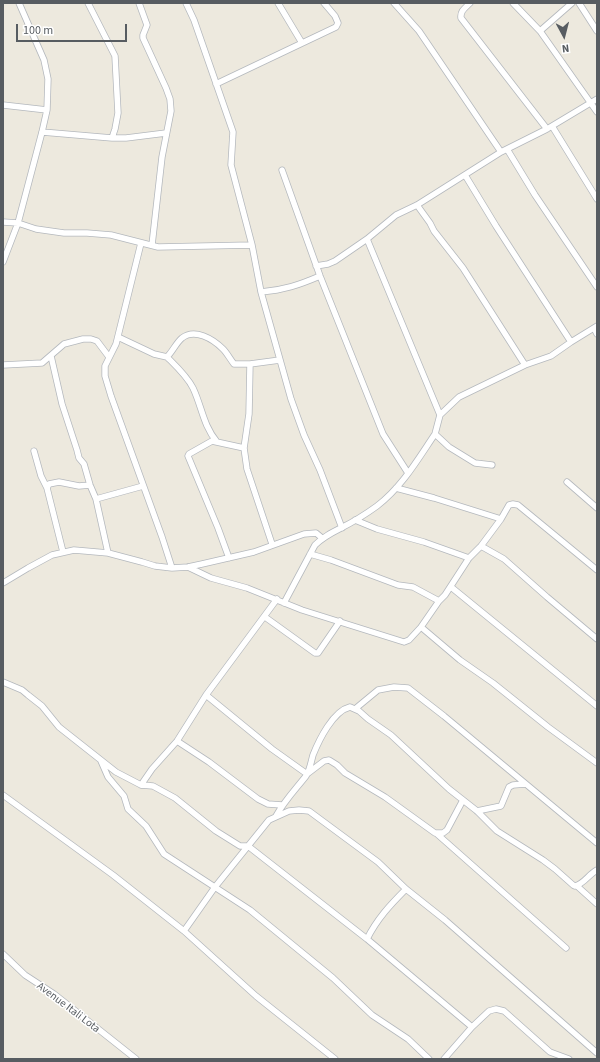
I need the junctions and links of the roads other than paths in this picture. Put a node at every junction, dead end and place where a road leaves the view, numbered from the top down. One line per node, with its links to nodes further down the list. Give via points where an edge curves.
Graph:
1 (19, 3): 19 (street, via 44,60 48,79)
2 (88, 3): 24 (street, via 115,56 118,112)
3 (139, 3): 23 (street, via 147,25 143,38 170,100 171,111)
4 (186, 3): 15 (street)
5 (278, 3): 14 (street)
6 (324, 3): 14 (street, via 335,16 338,26)
7 (394, 3): 25 (street, via 419,31)
8 (470, 3): 21 (street, via 462,11 462,18)
9 (513, 3): 12 (street)
10 (572, 3): 12 (street)
11 (579, 3): 13 (street)
12 (540, 31): 17 (street)
13 (597, 31)
14 (302, 44): 15 (street)
15 (216, 84): 34 (street, via 233,132 231,165)
16 (597, 99): 17 (street)
17 (590, 103): 20 (street); 21 (street)
18 (3, 105): 19 (street)
19 (47, 110): 22 (street)
20 (597, 112)
21 (550, 127): 25 (street); 28 (street)
22 (42, 132): 24 (street); 31 (street)
23 (166, 133): 24 (street); 35 (street)
24 (112, 138)
25 (504, 151): 27 (street); 39 (street)
26 (282, 170): 37 (street)
27 (465, 175): 29 (street); 43 (street)
28 (597, 199)
29 (417, 205): 32 (street, via 396,215); 50 (street, via 463,268)
30 (3, 222): 31 (street)
31 (18, 223): 33 (street, via 36,229 64,233 111,235); 36 (street)
32 (367, 239): 37 (street, via 335,261); 51 (street)
33 (141, 243): 35 (street); 42 (street)
34 (252, 245): 35 (street); 40 (street)
35 (152, 246)
36 (3, 262)
37 (316, 266): 38 (street)
38 (320, 276): 40 (street, via 282,290); 57 (street, via 383,434)
39 (597, 286)
40 (261, 292): 47 (street)
41 (596, 329): 43 (street)
42 (118, 337): 45 (street); 46 (street, via 154,354)
43 (571, 342): 50 (street, via 551,356)
44 (50, 356): 45 (street, via 64,344 91,339 97,341); 49 (street, via 42,364); 59 (street, via 62,404)
45 (109, 357): 60 (street, via 105,366 105,376)
46 (167, 357): 48 (street, via 178,342 192,333 205,336 224,349 234,364); 53 (street, via 188,379 207,428)
47 (280, 360): 48 (street); 67 (street, via 296,415)
48 (250, 364): 54 (street, via 249,414)
49 (3, 365)
50 (525, 365): 51 (street, via 459,397)
51 (440, 416): 52 (street)
52 (435, 434): 56 (street, via 449,447 475,463); 57 (street)
53 (217, 442): 54 (street); 74 (street, via 206,443 188,456)
54 (244, 448): 69 (street, via 247,469)
55 (34, 451): 61 (street)
56 (492, 465)
57 (408, 473): 62 (street)
58 (567, 482): 64 (street)
59 (90, 485): 61 (street, via 79,486 59,482 48,484); 63 (street)
60 (143, 486): 63 (street); 77 (street)
61 (47, 488): 71 (street)
62 (396, 488): 65 (street); 66 (street, via 378,506)
63 (96, 499): 72 (street)
64 (597, 508)
65 (501, 519): 70 (street); 78 (street, via 509,505 518,506)
66 (355, 520): 67 (street); 75 (street)
67 (342, 528): 68 (street)
68 (322, 538): 69 (street, via 316,533 304,534); 73 (street)
69 (272, 544): 74 (street, via 254,552)
70 (481, 546): 75 (street); 87 (street, via 504,559)
71 (63, 552): 72 (street, via 74,550); 79 (street)
72 (108, 553): 77 (street)
73 (310, 554): 82 (street, via 398,585 413,587); 83 (street)
74 (229, 558): 76 (street)
75 (469, 558): 80 (street)
76 (188, 567): 77 (street); 81 (street, via 211,578)
77 (172, 568)
78 (597, 570)
79 (3, 583)
80 (451, 587): 82 (street); 90 (street)
81 (276, 599): 83 (street); 84 (street)
82 (439, 601): 86 (street)
83 (284, 603): 85 (street)
84 (265, 617): 85 (street, via 315,654); 89 (street)
85 (340, 621): 86 (street, via 404,642)
86 (421, 627): 94 (street, via 460,660)
87 (597, 639)
88 (3, 682): 93 (street, via 18,688 42,706 59,727)
89 (206, 695): 92 (street); 95 (street)
90 (597, 706)
91 (355, 709): 95 (street, via 350,707 338,714 325,730); 96 (street, via 378,690 408,688); 99 (street, via 391,735)
92 (177, 741): 97 (street); 100 (street, via 258,798 268,804)
93 (101, 760): 97 (street, via 126,778); 108 (street, via 108,777 124,796 128,809 146,826 164,854)
94 (597, 763)
95 (307, 774): 100 (street); 103 (street, via 329,760)
96 (525, 784): 101 (street, via 509,787 501,806); 104 (street)
97 (141, 785): 105 (street, via 152,786 175,798 216,831 240,846)
98 (3, 795): 111 (street, via 113,875)
99 (463, 800): 101 (street); 103 (street, via 447,830)
100 (282, 805): 102 (street)
101 (476, 811): 107 (street, via 500,833)
102 (276, 816): 105 (street, via 269,820); 109 (street, via 289,811 309,811 378,862)
103 (437, 834): 113 (street)
104 (597, 843)
105 (248, 846): 108 (street); 112 (street)
106 (597, 870): 107 (street)
107 (578, 886): 110 (street)
108 (215, 887): 111 (street); 119 (street, via 250,910 333,978 372,1015 408,1039)
109 (406, 889): 112 (street, via 381,916); 116 (street, via 446,920)
110 (597, 904)
111 (184, 931): 118 (street, via 256,996)
112 (367, 939): 115 (street)
113 (566, 948)
114 (3, 954): 117 (street, Avenue Itali Lota, via 25,975 54,994)
115 (472, 1027): 120 (street); 121 (street, via 489,1011 501,1010 550,1052)
116 (597, 1053)
117 (136, 1059)
118 (335, 1059)
119 (429, 1059)
120 (444, 1059)
121 (569, 1059)

